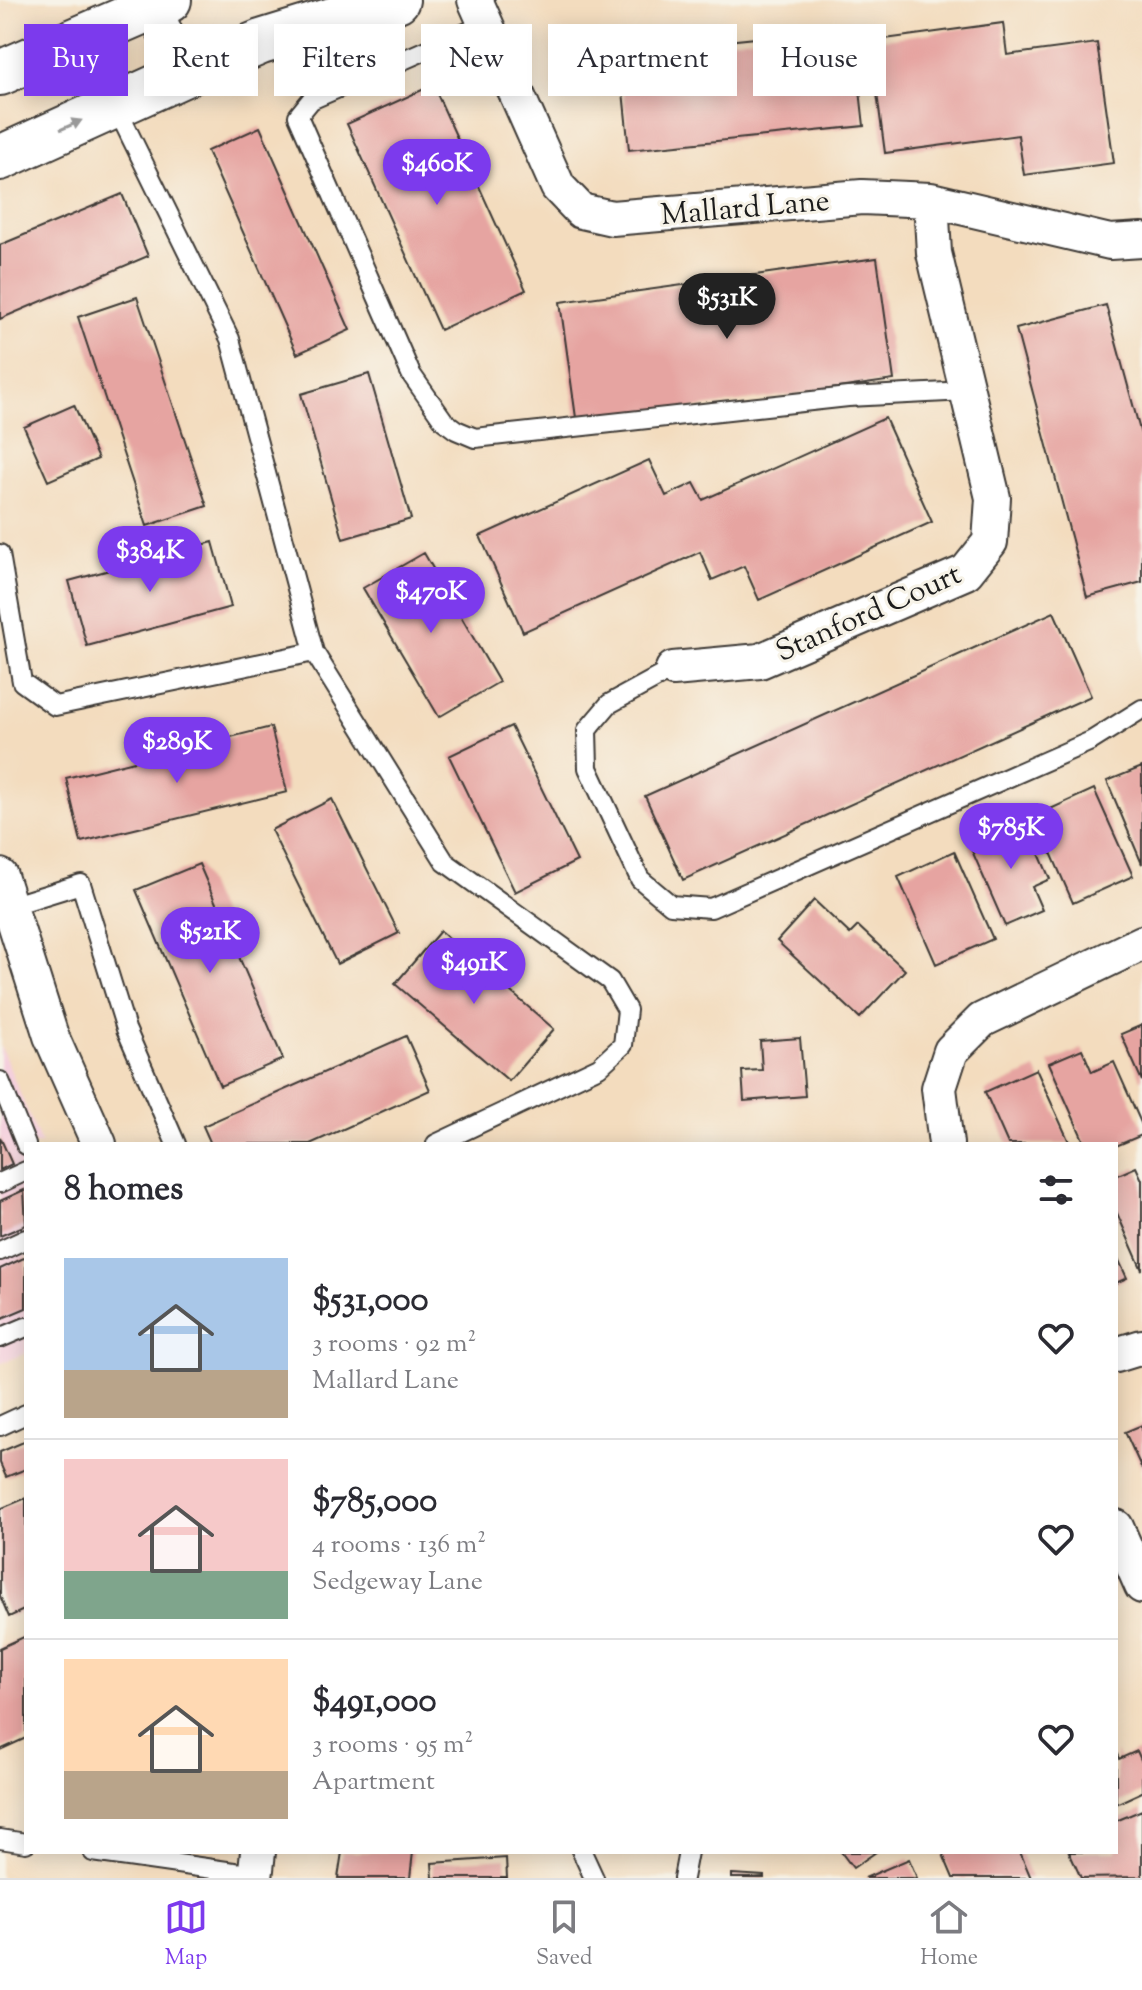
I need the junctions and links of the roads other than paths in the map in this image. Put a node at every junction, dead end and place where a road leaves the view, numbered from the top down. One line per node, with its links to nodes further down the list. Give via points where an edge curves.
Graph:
1 (397, 0): 5 (main road)
2 (158, 2): 4 (street); 6 (main road)
3 (480, 12): 10 (street, Mallard Lane, via 558,187 581,211 612,218 862,197); 12 (lane, via 311,100 298,116 411,374 444,421 475,438 848,397)
4 (166, 24)
5 (258, 43)
6 (0, 73)
7 (144, 92): 8 (main road)
8 (115, 105): 9 (main road, one-way to 8); 14 (lane, via 230,339)
9 (0, 158)
10 (931, 200): 11 (street, Mallard Lane, via 1110,242); 12 (street, Stanford Court, via 934,253)
11 (1142, 240)
12 (967, 391): 15 (street, Stanford Court, via 993,498 990,542 966,572 760,661)
13 (0, 554): 14 (lane, via 22,682 55,706)
14 (314, 652): 23 (lane, via 445,862 610,981 627,1010 623,1045 599,1067)
15 (673, 669): 16 (lane, via 609,704 587,730 588,768 640,879 671,905 711,908 1091,741)
16 (1142, 709)
17 (5, 891): 21 (street, via 51,1036); 22 (lane, via 81,884 126,1029)
18 (1142, 943): 24 (street, via 982,1020 951,1051 939,1088)
19 (2, 1092): 20 (lane)
20 (25, 1142)
21 (98, 1142)
22 (175, 1142)
23 (446, 1142)
24 (946, 1142)
25 (24, 1172): 26 (lane)
26 (0, 1183)
27 (24, 1240): 28 (lane)
28 (0, 1251)
29 (24, 1328): 30 (lane)
30 (0, 1338)
31 (1142, 1347): 32 (street)
32 (1118, 1354)
33 (24, 1415): 34 (lane)
34 (0, 1426)
35 (1118, 1532): 36 (street)
36 (1142, 1586)
37 (0, 1839): 38 (lane)
38 (24, 1843)
39 (113, 1854): 42 (lane)
40 (583, 1854): 43 (lane)
41 (688, 1854): 44 (lane)
42 (256, 1868)
43 (594, 1878)
44 (683, 1878)

